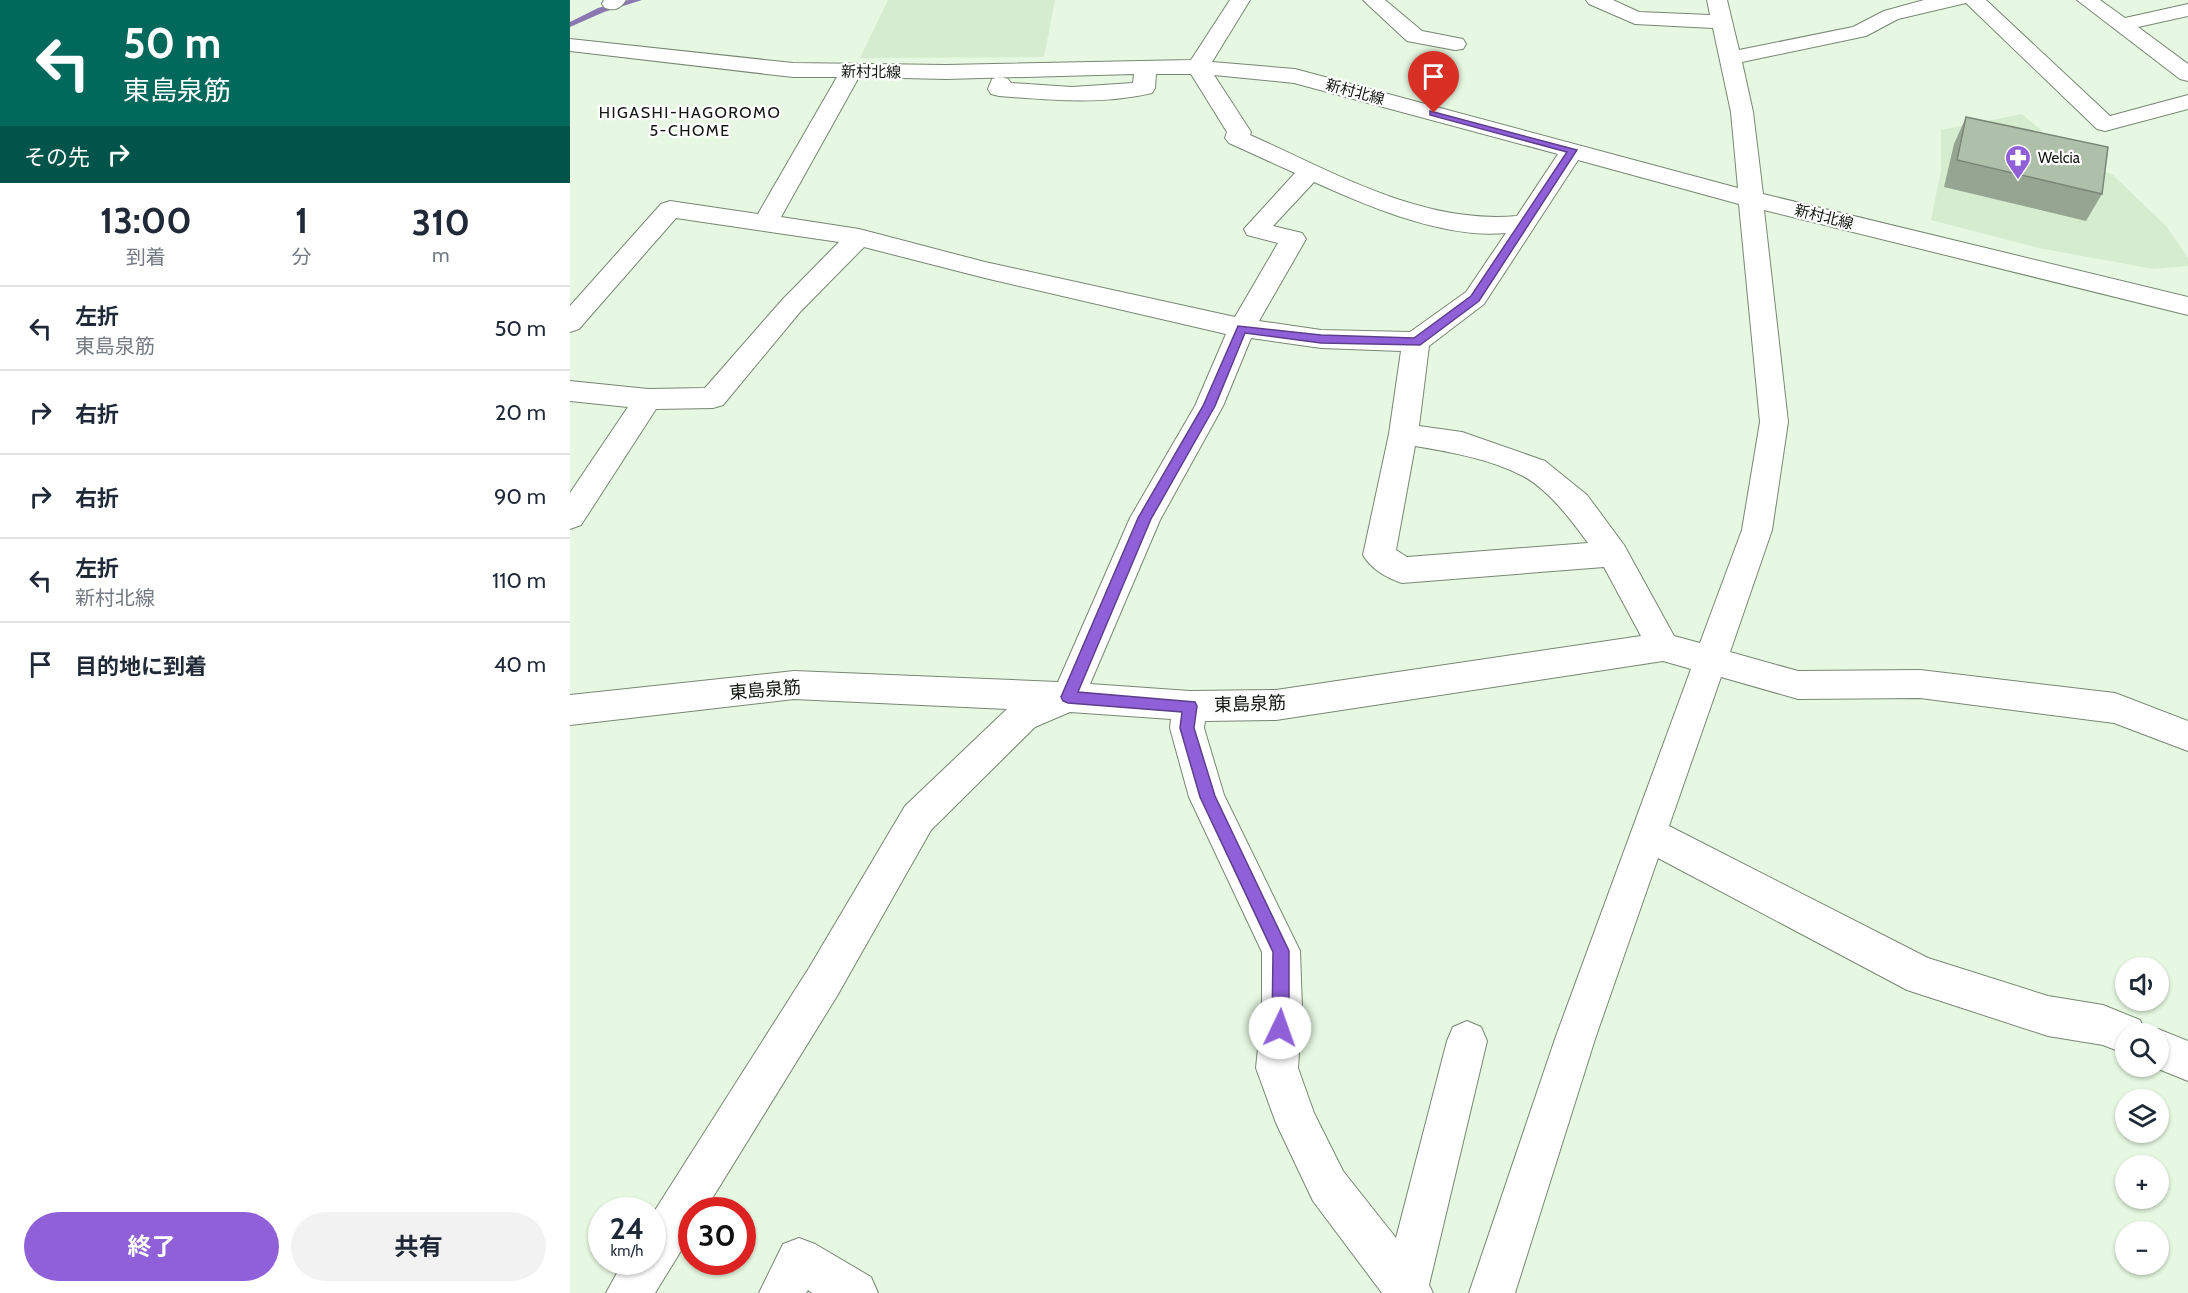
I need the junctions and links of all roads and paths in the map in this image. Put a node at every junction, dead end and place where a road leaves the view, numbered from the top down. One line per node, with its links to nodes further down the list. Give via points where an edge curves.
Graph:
1 (1240, 0): 15 (street)
2 (1373, 0): 12 (street, via 1415,36)
3 (1596, 0): 10 (street, via 1635,18)
4 (1717, 0): 10 (street)
5 (1958, 0): 8 (street)
6 (1974, 0): 18 (street, via 2105,124)
7 (2087, 0): 11 (street)
8 (1926, 2): 14 (street, via 1859,32)
9 (2188, 10): 11 (street)
10 (1721, 22): 14 (street)
11 (2121, 25): 17 (street)
12 (1455, 44)
13 (570, 45): 16 (street, 新村北線, via 793,70)
14 (1731, 58): 21 (street, via 1742,112)
15 (1198, 68): 16 (street, 新村北線, via 1145,67 1144,88 1066,95 999,89 1004,70); 19 (street, 新村北線, via 1294,76); 20 (street, via 1239,132 1237,138)
16 (851, 72): 22 (street)
17 (2188, 74)
18 (2188, 102)
19 (1573, 150): 21 (street, 新村北線); 23 (street)
20 (1311, 171): 23 (street, via 1396,207 1438,219 1509,227); 27 (street, via 1256,229 1293,239)
21 (1750, 199): 25 (street, 新村北線); 35 (street, via 1774,422 1757,530)
22 (765, 223): 24 (street); 26 (street, via 670,209)
23 (1525, 223): 28 (street, via 1475,298)
24 (859, 237): 27 (street); 30 (street, via 791,306 713,398)
25 (2188, 306)
26 (570, 323)
27 (1242, 328): 28 (street, via 1321,339); 36 (street, via 1209,406 1145,518)
28 (1416, 342): 31 (street)
29 (570, 391): 30 (street)
30 (648, 399): 32 (street)
31 (1403, 434): 33 (street, via 1462,443 1535,469 1576,504); 33 (street, via 1379,555 1402,570)
32 (570, 517)
33 (1613, 554): 34 (street)
34 (1663, 647): 35 (street, 東島泉筋); 37 (street, 東島泉筋, via 1276,705)
35 (1711, 661): 39 (street, 東島泉筋, via 1798,685 1920,684 2115,708); 40 (street)
36 (1068, 697): 37 (street, 東島泉筋); 38 (street, 東島泉筋, via 794,685); 45 (street, via 1023,716 918,818 824,982)
37 (1190, 706): 47 (street, via 1187,728 1207,797 1281,951 1277,1068 1289,1101 1328,1186)
38 (570, 710)
39 (2188, 736)
40 (1647, 833): 41 (street, via 1921,976 2048,1016); 51 (street)
41 (2115, 1030)
42 (1467, 1041): 47 (street)
43 (2169, 1053): 44 (street)
44 (2188, 1061)
45 (666, 1234)
46 (641, 1275): 48 (street)
47 (1408, 1291)
48 (629, 1293)
49 (783, 1293): 50 (street, via 799,1260)
50 (855, 1293)
51 (1492, 1293)

